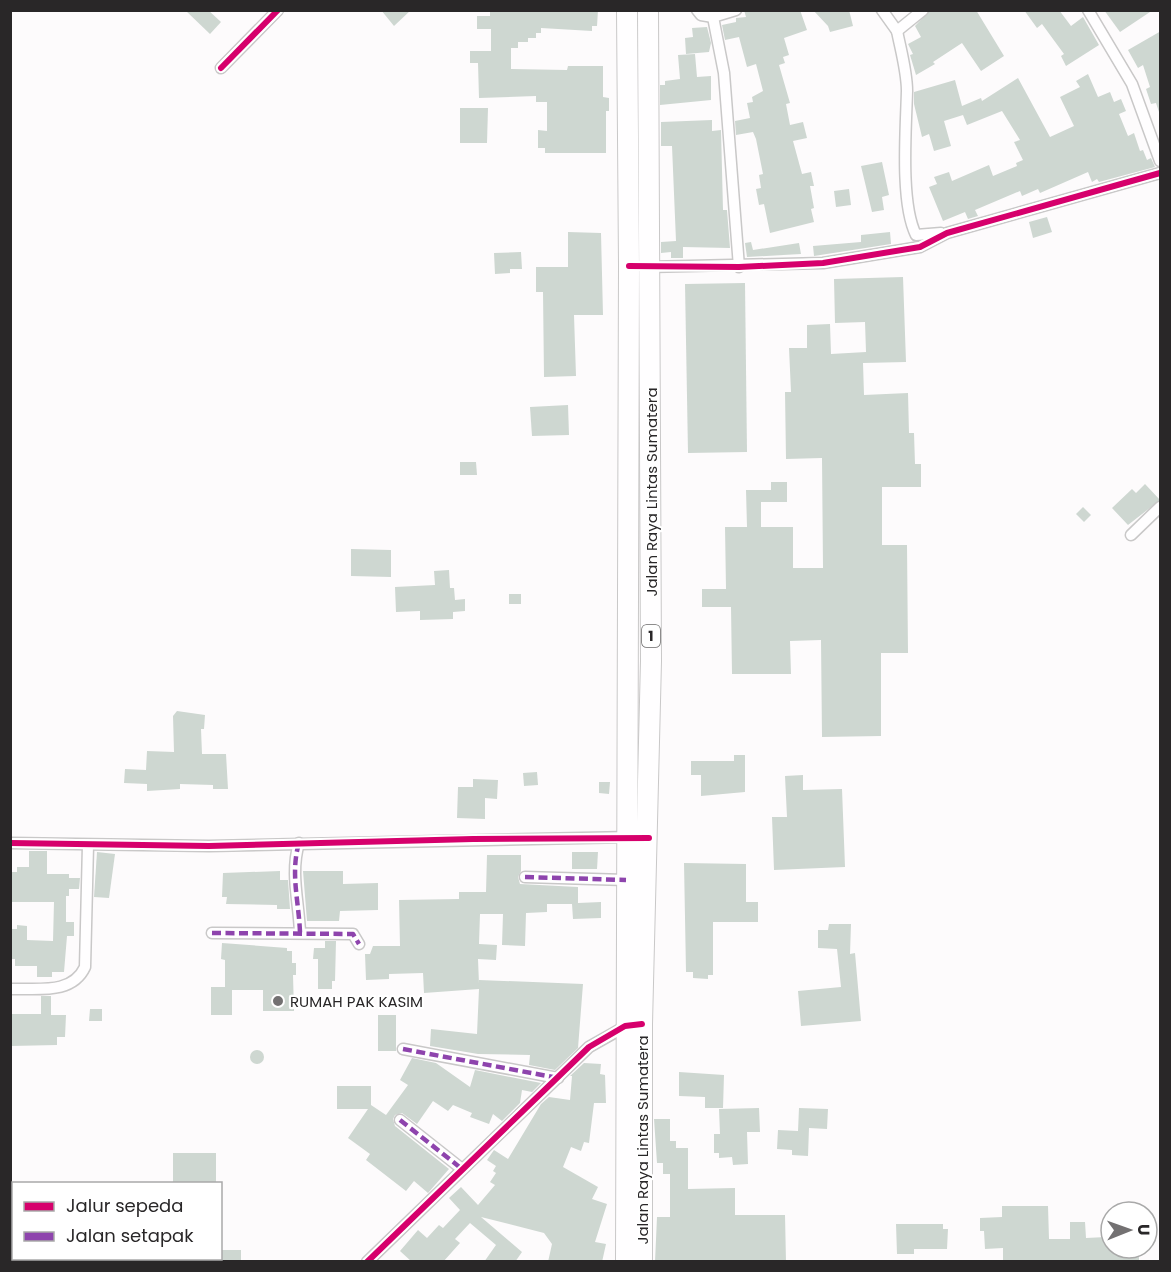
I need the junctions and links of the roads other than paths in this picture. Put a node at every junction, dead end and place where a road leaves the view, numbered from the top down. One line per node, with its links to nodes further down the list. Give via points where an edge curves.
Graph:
1 (278, 10): 11 (street)
2 (627, 10): 15 (highway, Jalan Raya Lintas Sumatera / 1)
3 (648, 10): 16 (highway, Jalan Raya Lintas Sumatera / 1)
4 (697, 10): 9 (street)
5 (736, 10): 9 (street)
6 (882, 10): 10 (street)
7 (923, 10): 10 (street)
8 (1088, 10): 12 (street, via 1132,84)
9 (713, 17): 17 (street, via 724,72)
10 (897, 31): 14 (street, via 907,89 906,192 911,224 916,235)
11 (221, 68)
12 (1161, 161)
13 (1161, 173): 14 (street)
14 (946, 233): 17 (street, via 920,247 871,257)
15 (629, 266): 16 (street); 20 (highway, Jalan Raya Lintas Sumatera / 1)
16 (651, 267): 17 (street); 21 (highway, Jalan Raya Lintas Sumatera / 1)
17 (739, 267)
18 (1161, 507): 19 (street)
19 (1131, 534)
20 (626, 837): 21 (street); 23 (street); 26 (highway, Jalan Raya Lintas Sumatera / 1)
21 (649, 838): 31 (highway, Jalan Raya Lintas Sumatera / 1)
22 (10, 843): 24 (street)
23 (299, 843): 24 (street); 28 (street, via 294,875)
24 (88, 845): 30 (street, via 86,967 80,979 68,986)
25 (525, 877): 26 (street)
26 (626, 880): 31 (highway, Jalan Raya Lintas Sumatera / 1)
27 (212, 933): 28 (street)
28 (300, 933): 29 (street, via 353,934)
29 (359, 945)
30 (10, 989)
31 (634, 1025): 33 (street, via 589,1047); 37 (highway, Jalan Raya Lintas Sumatera / 1); 38 (highway, Jalan Raya Lintas Sumatera / 1)
32 (403, 1049): 33 (street)
33 (558, 1078): 35 (street)
34 (400, 1120): 35 (street)
35 (462, 1169): 36 (street)
36 (367, 1262)
37 (626, 1262)
38 (642, 1262)

